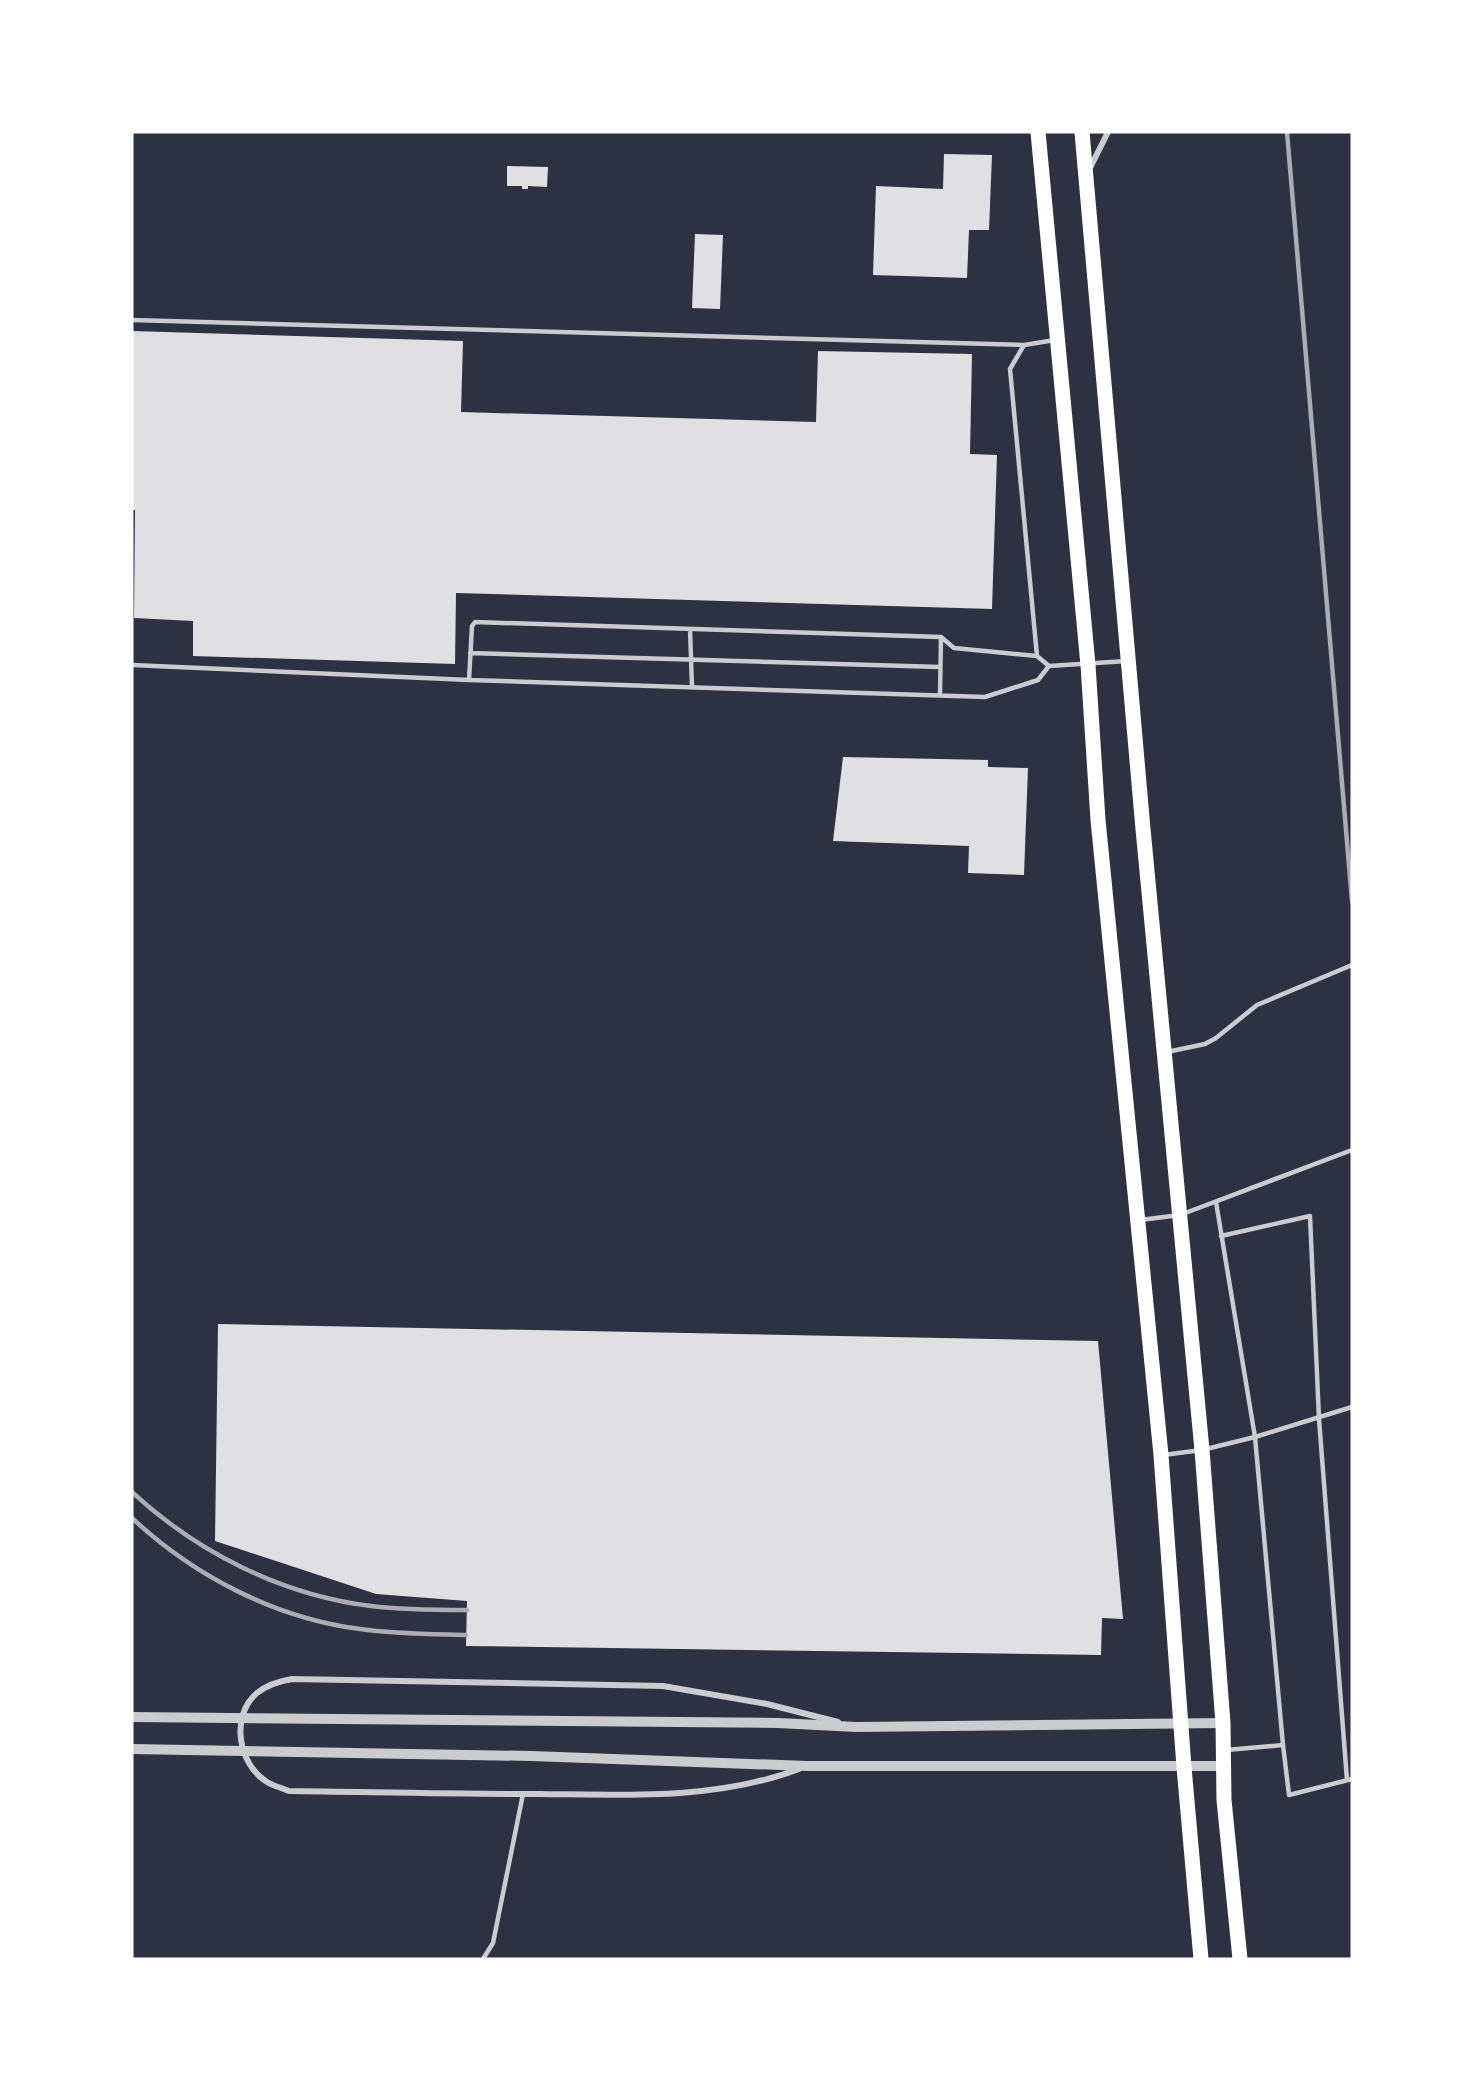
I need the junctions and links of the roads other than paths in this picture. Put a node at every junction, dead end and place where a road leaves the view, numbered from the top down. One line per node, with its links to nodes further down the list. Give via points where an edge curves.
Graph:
1 (1038, 132): 6 (main road)
2 (1082, 132): 4 (main road)
3 (1108, 132): 4 (street)
4 (1086, 176): 13 (main road)
5 (132, 320): 7 (lane)
6 (1057, 339): 7 (lane); 15 (main road)
7 (1024, 345): 11 (lane, via 1010,369)
8 (690, 629): 9 (lane); 10 (lane, via 475,622); 12 (lane)
9 (941, 637): 11 (lane, via 954,648); 17 (lane)
10 (470, 653): 12 (lane); 18 (lane)
11 (1037, 656): 16 (lane)
12 (691, 660): 17 (lane); 19 (lane)
13 (1130, 660): 15 (lane); 22 (main road)
14 (132, 665): 18 (lane)
15 (1088, 665): 16 (lane); 26 (main road, via 1098,820)
16 (1049, 666): 20 (lane, via 1038,680 985,697)
17 (940, 667): 20 (lane)
18 (469, 680): 19 (lane)
19 (692, 687): 20 (lane)
20 (940, 695)
21 (1352, 965): 22 (lane, via 1257,1005 1205,1044)
22 (1164, 1053): 25 (main road)
23 (1352, 1150): 24 (lane)
24 (1216, 1202): 25 (lane); 27 (lane)
25 (1180, 1215): 26 (lane); 31 (main road)
26 (1137, 1220): 32 (main road)
27 (1221, 1236): 29 (lane, via 1310,1216); 30 (lane)
28 (1352, 1407): 29 (lane)
29 (1319, 1419): 30 (lane); 43 (lane)
30 (1255, 1437): 31 (lane); 37 (lane)
31 (1202, 1450): 32 (lane); 35 (main road)
32 (1161, 1455): 34 (main road)
33 (132, 1717): 36 (street)
34 (1181, 1723): 35 (street); 36 (street); 42 (main road)
35 (1223, 1723): 39 (main road)
36 (856, 1727): 44 (street, via 767,1704 663,1686 292,1679 257,1692 246,1707 240,1727 242,1747 251,1767 266,1782 289,1791)
37 (1283, 1745): 39 (lane); 43 (lane, via 1289,1795)
38 (132, 1749): 40 (street, via 531,1756)
39 (1223, 1750): 41 (main road)
40 (807, 1766): 42 (street); 44 (street, via 780,1776 711,1789 639,1795)
41 (1223, 1766): 42 (street); 47 (main road)
42 (1184, 1767): 46 (main road)
43 (1350, 1779)
44 (523, 1794): 45 (lane, via 493,1943)
45 (483, 1959)
46 (1201, 1959)
47 (1240, 1959)

